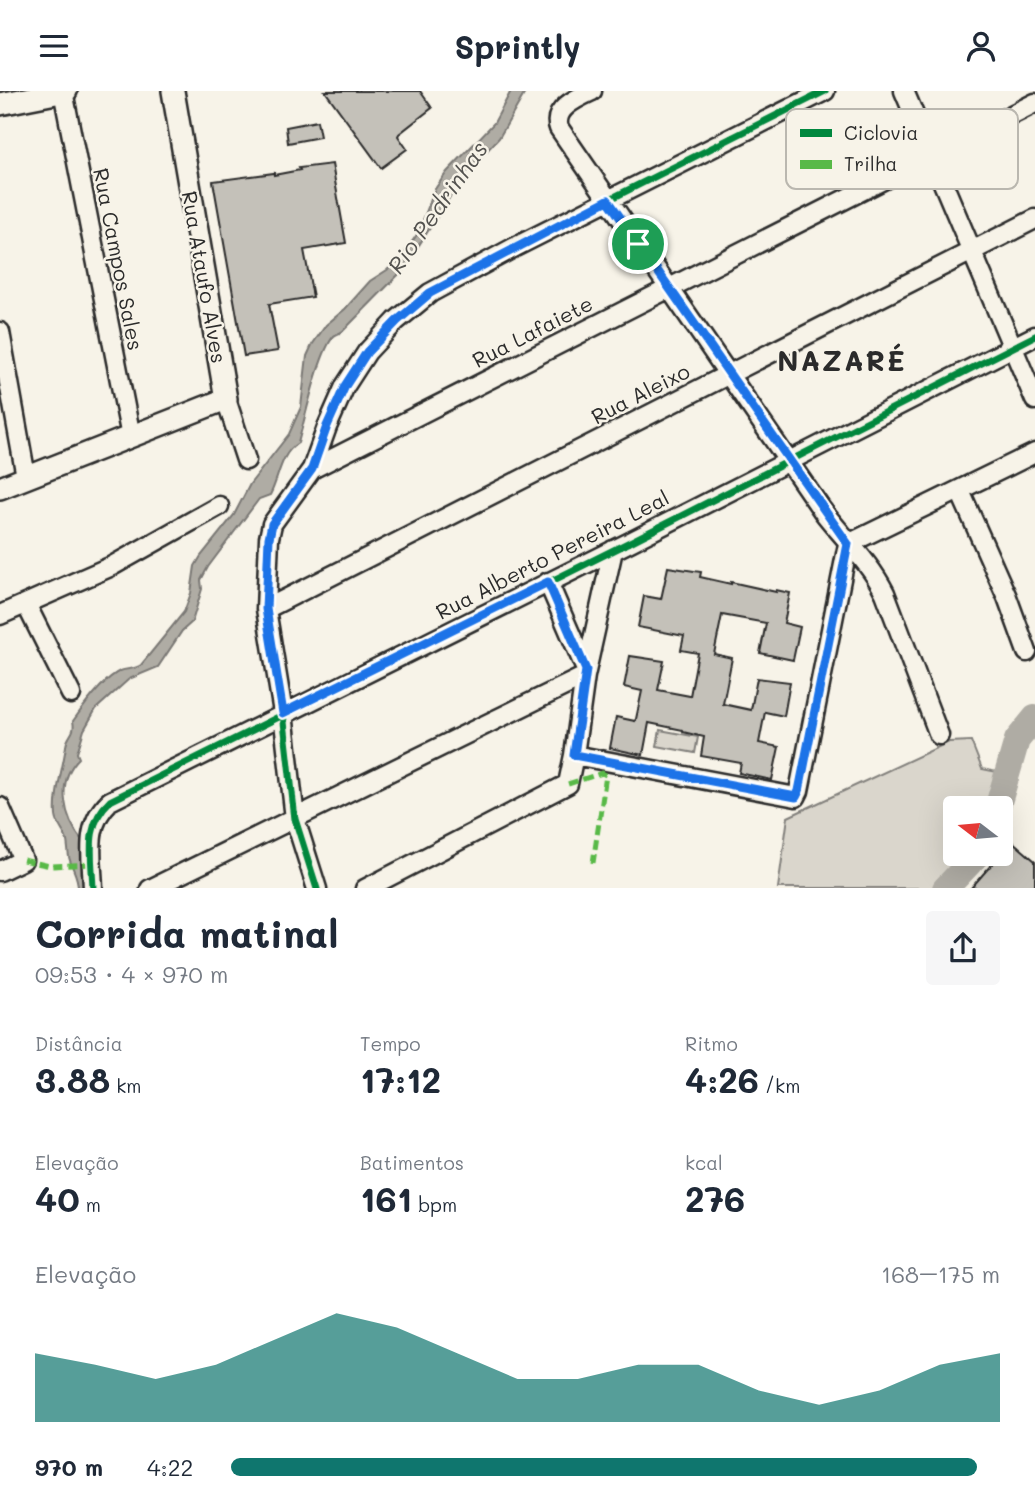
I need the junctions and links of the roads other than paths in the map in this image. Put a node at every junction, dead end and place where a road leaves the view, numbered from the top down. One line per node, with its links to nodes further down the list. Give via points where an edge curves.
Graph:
1 (64, 91): 7 (street); 24 (street, Rua Campos Sales)
2 (173, 91): 22 (street, Rua Ataufo Alves)
3 (825, 91): 8 (street)
4 (904, 91): 9 (street)
5 (583, 93): 14 (street, via 557,118 559,128)
6 (1035, 103): 11 (street, Rua Lafaiete)
7 (0, 104)
8 (789, 109)
9 (912, 109)
10 (786, 111): 14 (street)
11 (1018, 112)
12 (866, 189): 17 (street, Rua Lafaiete)
13 (946, 189): 16 (street)
14 (608, 200): 17 (street); 28 (street, via 430,293 397,321 367,352 345,386)
15 (1035, 219): 16 (street, Rua Aleixo)
16 (970, 251): 20 (street); 21 (street, Rua Aleixo)
17 (668, 287): 21 (street); 28 (street, Rua Lafaiete)
18 (0, 332): 29 (street)
19 (1035, 336): 20 (street, Rua Alberto Pereira Leal)
20 (1012, 347): 23 (street); 27 (street, Rua Alberto Pereira Leal)
21 (728, 374): 27 (street); 37 (street, Rua Aleixo)
22 (226, 399): 24 (street); 26 (street, Rua Ataufo Alves)
23 (1035, 400)
24 (131, 437): 29 (street)
25 (1035, 453): 31 (street)
26 (246, 460)
27 (788, 460): 33 (street); 34 (street, Rua Alberto Pereira Leal)
28 (312, 469): 37 (street, via 272,524)
29 (26, 477): 30 (street)
30 (0, 488)
31 (960, 491): 33 (street); 39 (street)
32 (219, 506): 36 (street, via 112,566)
33 (848, 544): 43 (street, via 875,573 885,593); 44 (street, via 796,797)
34 (612, 550): 35 (street, Rua Alberto Pereira Leal); 40 (street)
35 (548, 582): 40 (street); 42 (street, Rua Alberto Pereira Leal)
36 (26, 604): 38 (street); 41 (street)
37 (266, 609): 42 (street)
38 (0, 615)
39 (1027, 652)
40 (586, 673): 44 (street); 46 (street)
41 (71, 694)
42 (283, 713): 46 (street); 48 (street, Rua Alberto Pereira Leal, via 110,801 95,818 91,833)
43 (939, 735)
44 (574, 755): 51 (street, via 568,784)
45 (0, 807): 47 (street, via 23,860)
46 (295, 819): 49 (street); 50 (street)
47 (0, 871)
48 (93, 888)
49 (150, 888)
50 (317, 888)
51 (365, 888)

